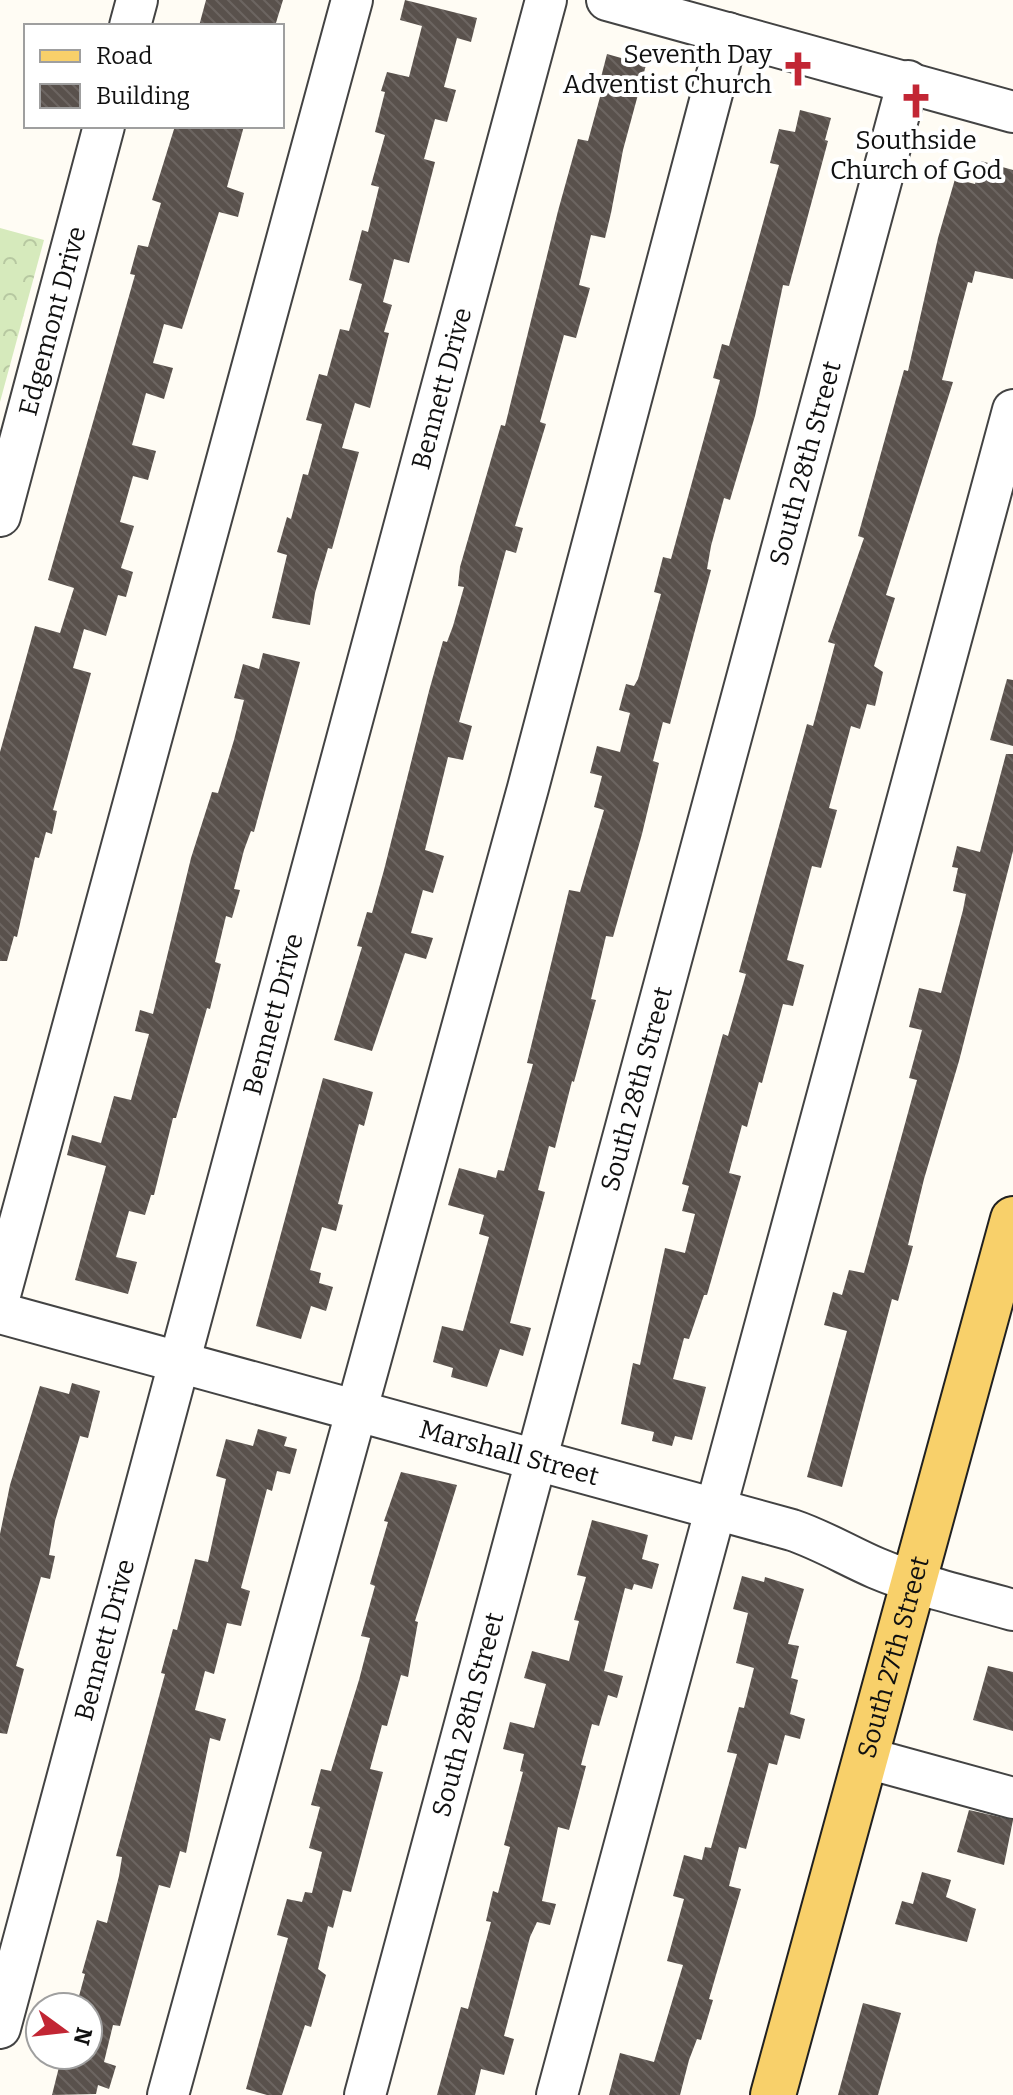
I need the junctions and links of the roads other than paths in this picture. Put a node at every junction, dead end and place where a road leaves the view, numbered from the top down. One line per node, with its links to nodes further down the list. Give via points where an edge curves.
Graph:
1 (137, 0): 5 (street)
2 (352, 0): 13 (street)
3 (546, 0): 15 (street, Bennett Drive)
4 (618, 1): 6 (street)
5 (131, 24)
6 (728, 33): 7 (street); 16 (street)
7 (908, 81): 8 (street); 17 (street, South 28th Street)
8 (1013, 112)
9 (103, 128): 11 (street, Edgemont Drive)
10 (1013, 410): 18 (street)
11 (0, 516)
12 (1013, 1219): 19 (main road, South 27th Street)
13 (0, 1295)
14 (0, 1313): 15 (street, Marshall Street)
15 (181, 1363): 16 (street, Marshall Street); 23 (street, Bennett Drive)
16 (355, 1412): 17 (street, Marshall Street); 24 (street)
17 (537, 1462): 18 (street, Marshall Street); 25 (street, South 28th Street)
18 (714, 1509): 19 (street, Marshall Street, via 830,1543); 26 (street)
19 (915, 1583): 20 (street, Marshall Street); 21 (main road, South 27th Street)
20 (1013, 1610)
21 (867, 1758): 22 (street); 27 (main road, South 27th Street)
22 (1013, 1798)
23 (0, 2028)
24 (168, 2095)
25 (365, 2095)
26 (557, 2095)
27 (773, 2095)

